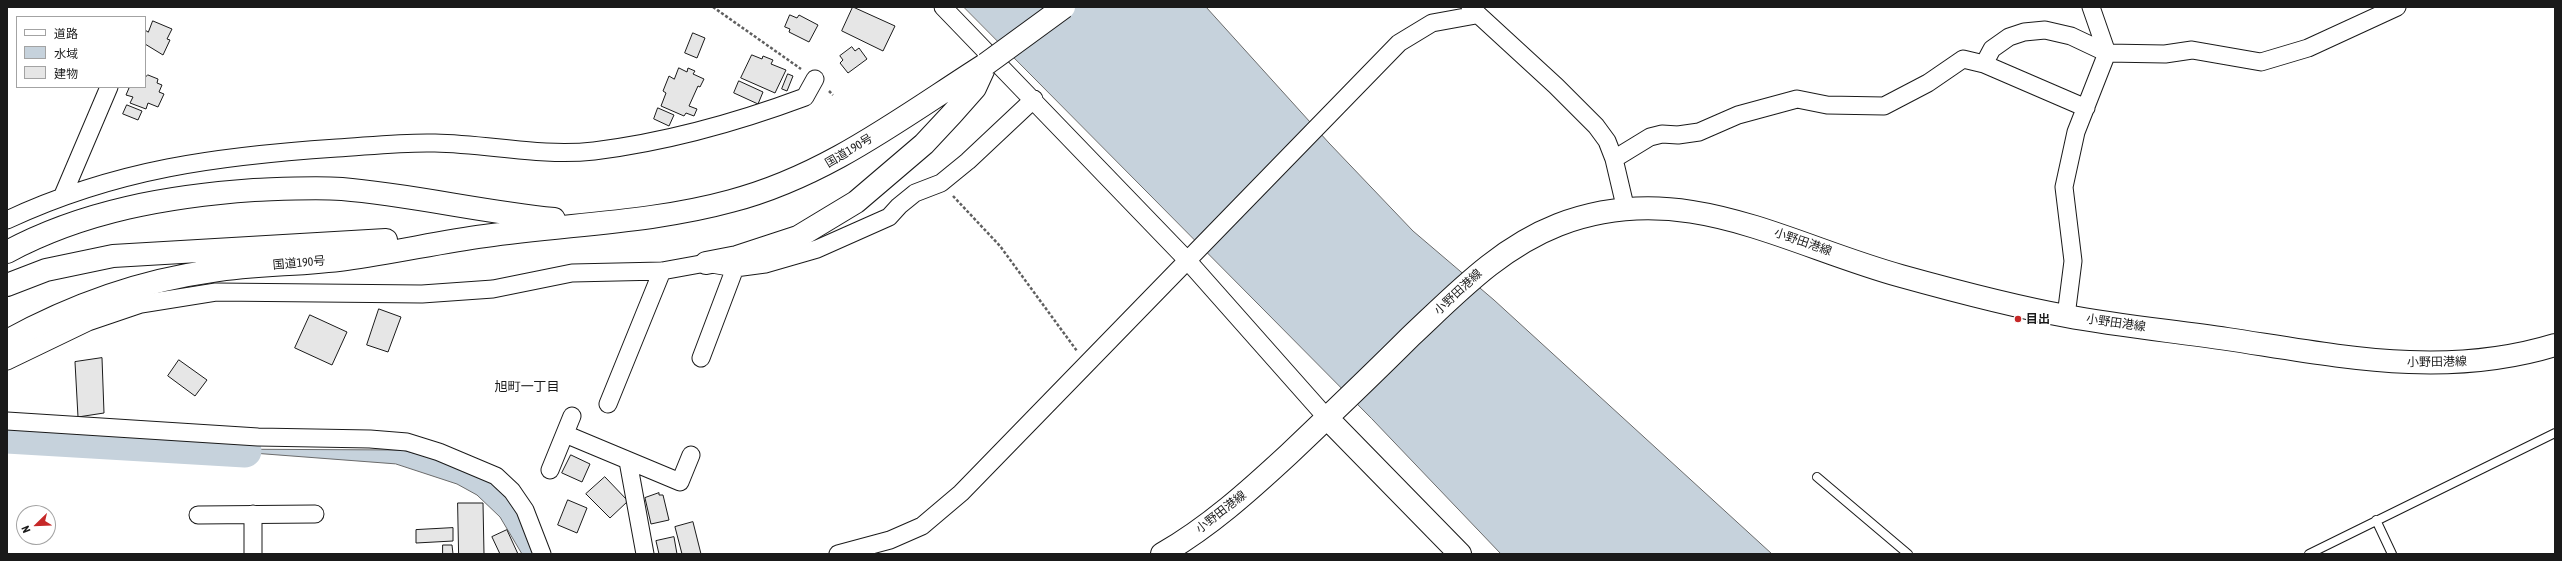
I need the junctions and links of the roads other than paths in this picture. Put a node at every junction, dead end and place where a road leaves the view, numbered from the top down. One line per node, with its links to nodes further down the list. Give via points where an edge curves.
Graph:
1 (943, 7): 11 (street)
2 (1064, 7): 7 (main road, 国道190号, bridge)
3 (2091, 7): 6 (street)
4 (2397, 7): 6 (street, via 2308,48 2261,62 2192,50 2165,54)
5 (1473, 11): 13 (street, via 1596,126 1607,141); 20 (street, via 1432,23 1399,43)
6 (2107, 53): 8 (street, via 2071,36 2044,30 2009,37 1992,50); 12 (street)
7 (986, 64): 17 (main road, 国道190号, via 857,148 813,171 734,200 688,212); 21 (main road, via 975,88 924,144 856,202 798,237 737,257)
8 (1984, 64): 12 (street); 13 (street, via 1963,59 1928,83 1884,106 1827,105 1797,99 1738,115 1699,132 1650,137)
9 (815, 79): 14 (street, via 805,97 760,113 654,140 595,151 550,154 432,142 244,155 181,164 127,176)
10 (109, 88): 14 (street)
11 (1034, 99): 20 (street); 22 (street, via 941,183 915,193 889,217 817,248 765,264)
12 (2086, 108): 25 (street, via 2076,132 2064,187 2073,261)
13 (1614, 159): 15 (street)
14 (63, 195): 16 (street)
15 (1626, 210): 25 (main road, 小野田港線, via 1678,209 1744,222 1898,275); 31 (main road, 小野田港線, via 1584,217 1559,225 1538,234 1477,273)
16 (7, 220)
17 (602, 223): 18 (main road, 国道190号); 19 (main road, 国道190号, via 506,214 340,189 277,189 216,193 129,207 80,222)
18 (485, 236): 24 (main road, via 113,256 46,270); 26 (main road, 国道190号, via 346,259 213,270 169,278 89,302 46,320)
19 (7, 252)
20 (1193, 255): 31 (street); 47 (street, via 961,493 922,526 890,540)
21 (706, 263): 22 (street); 23 (street)
22 (735, 268): 28 (street)
23 (662, 271): 29 (street, via 572,273 493,288 422,294 216,292 141,304 88,322); 30 (street)
24 (7, 285)
25 (2066, 316): 27 (main road, 小野田港線, via 2382,362 2465,362 2506,357)
26 (7, 341)
27 (2555, 344)
28 (701, 358)
29 (7, 361)
30 (608, 404)
31 (1334, 411): 48 (main road, 小野田港線, via 1232,506); 49 (main road)
32 (572, 416): 35 (street)
33 (7, 421): 45 (street, via 250,436 370,438 407,442 440,452 496,476 512,491 525,510)
34 (2555, 432): 43 (lane)
35 (565, 434): 37 (street); 38 (street)
36 (691, 454): 37 (street, via 680,482)
37 (628, 461): 46 (street)
38 (550, 470)
39 (1817, 477): 50 (lane)
40 (253, 514): 41 (street); 42 (street); 44 (street)
41 (315, 514)
42 (198, 515)
43 (2376, 520): 51 (lane); 52 (lane)
44 (253, 554)
45 (542, 554)
46 (645, 554)
47 (838, 554)
48 (1162, 554)
49 (1460, 554)
50 (1908, 554)
51 (2309, 554)
52 (2392, 554)

